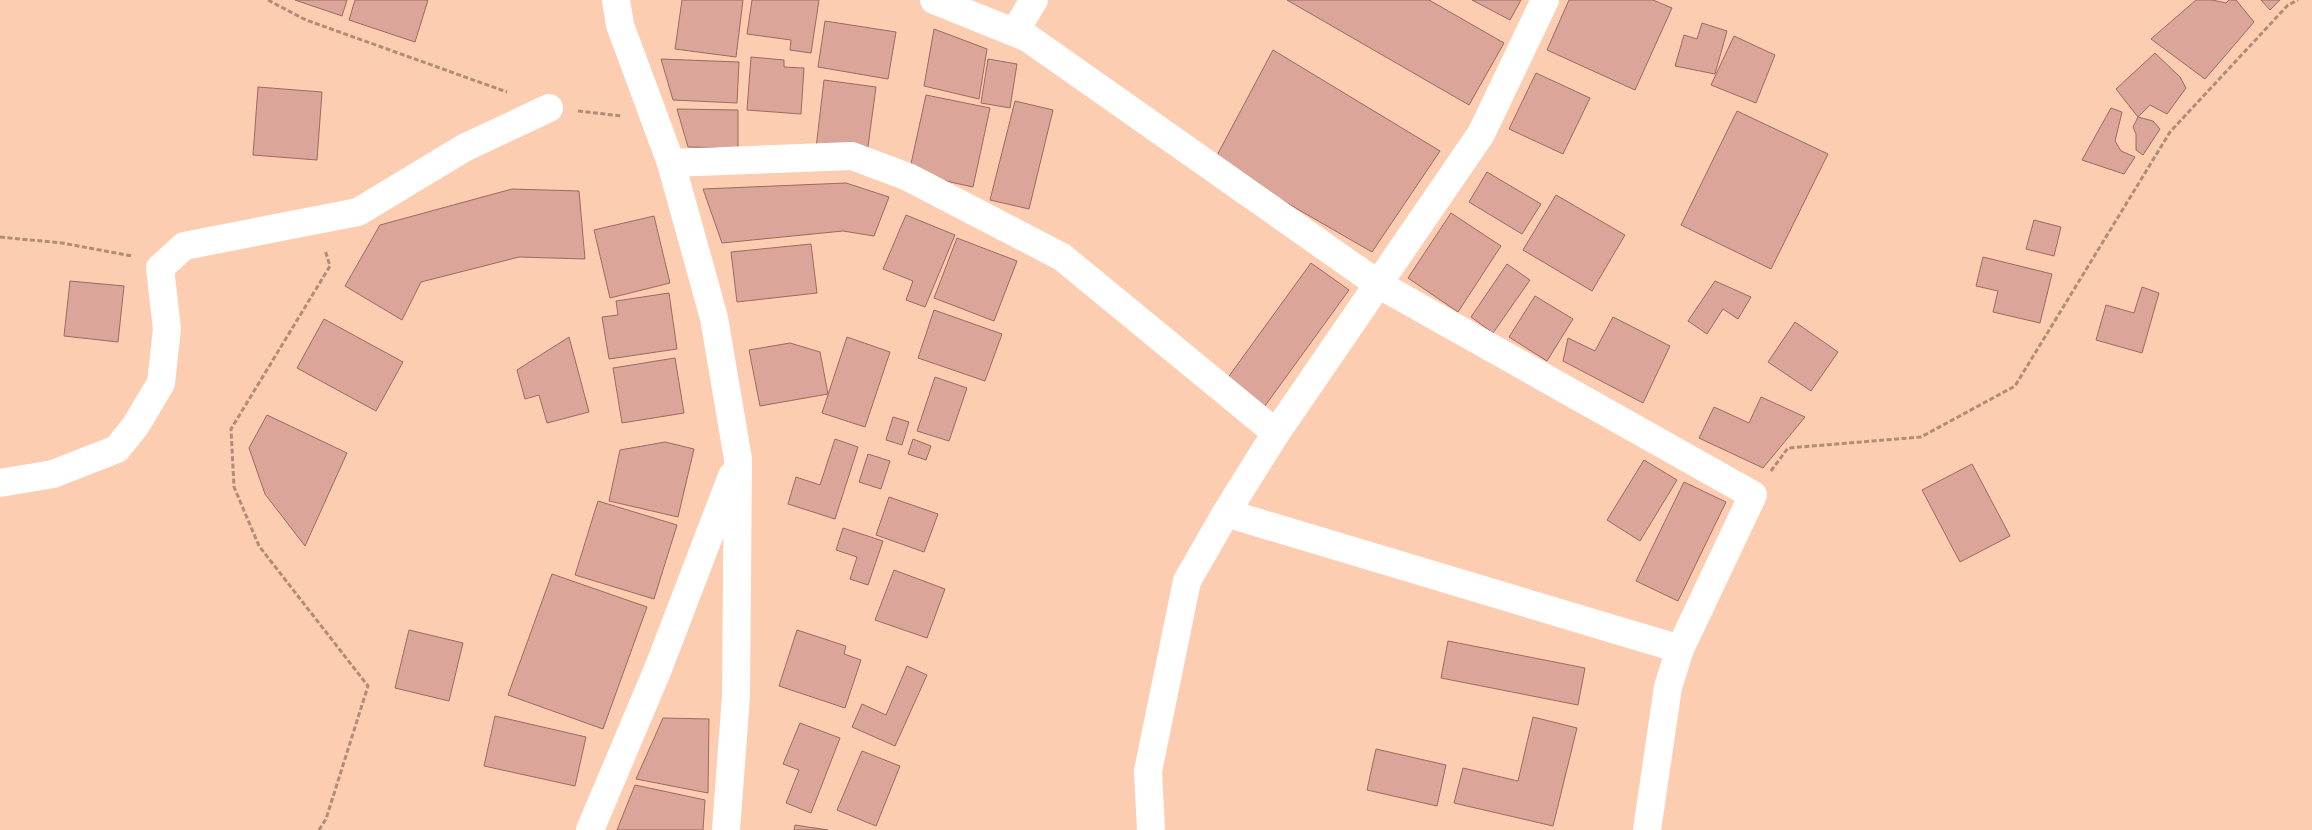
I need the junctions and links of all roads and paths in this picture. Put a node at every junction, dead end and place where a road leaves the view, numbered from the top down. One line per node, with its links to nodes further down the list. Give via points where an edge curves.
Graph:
1 (268, 0): 8 (path, via 306,20)
2 (616, 0): 9 (street, via 620,25)
3 (934, 0): 7 (street)
4 (1034, 0): 7 (street)
5 (1545, 0): 14 (street, via 1481,134)
6 (2298, 0): 18 (path, via 2288,5 2170,132 2015,386 1921,438 1788,448)
7 (1015, 31): 14 (street)
8 (549, 108): 9 (path); 11 (street, via 464,148 358,212)
9 (657, 120): 10 (street)
10 (671, 163): 15 (street, via 852,156 908,177 1062,257); 16 (street, via 714,318)
11 (316, 221): 13 (street, via 184,246); 21 (path, via 330,266 231,429 234,487 259,546 368,686 326,819)
12 (0, 237): 13 (path, via 62,243 135,256)
13 (160, 268): 17 (street, via 167,329 161,383 136,425 117,449 53,474)
14 (1378, 284): 15 (street); 18 (street)
15 (1276, 434): 19 (street)
16 (738, 459): 22 (street, via 658,669); 23 (street, via 736,696)
17 (0, 483)
18 (1753, 495): 20 (street)
19 (1226, 513): 20 (street); 24 (street, via 1187,582 1148,771)
20 (1680, 649): 25 (street, via 1668,687)
21 (319, 830)
22 (590, 830)
23 (726, 830)
24 (1151, 830)
25 (1647, 830)

